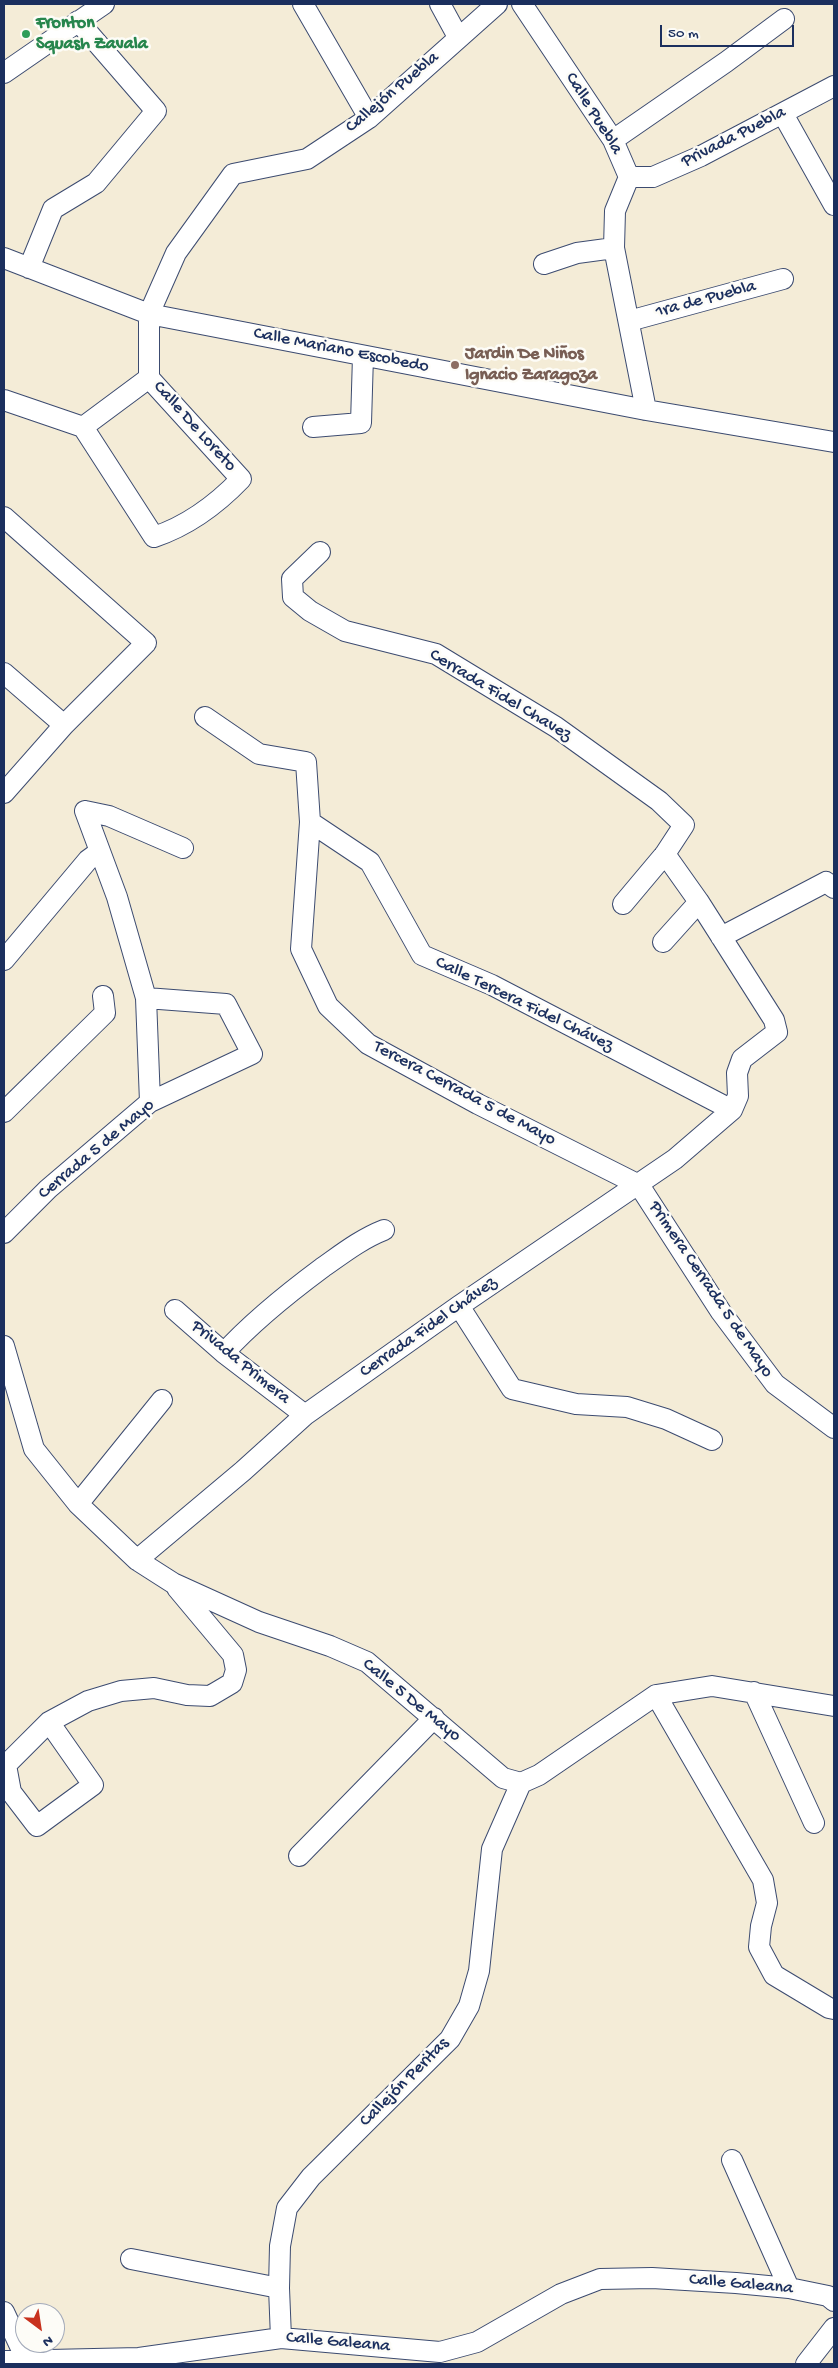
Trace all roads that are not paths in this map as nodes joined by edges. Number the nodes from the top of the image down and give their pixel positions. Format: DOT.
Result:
graph roads {
  1 [pos="104,4"];
  2 [pos="303,4"];
  3 [pos="440,4"];
  4 [pos="497,4"];
  5 [pos="522,4"];
  6 [pos="784,19"];
  7 [pos="78,21"];
  8 [pos="458,37"];
  9 [pos="4,73"];
  10 [pos="834,86"];
  11 [pos="783,114"];
  12 [pos="369,118"];
  13 [pos="613,140"];
  14 [pos="629,177"];
  15 [pos="834,205"];
  16 [pos="614,248"];
  17 [pos="4,258"];
  18 [pos="544,264"];
  19 [pos="28,268"];
  20 [pos="782,279"];
  21 [pos="149,314"];
  22 [pos="629,321"];
  23 [pos="363,356"];
  24 [pos="149,378"];
  25 [pos="4,400"];
  26 [pos="646,410"];
  27 [pos="83,427"];
  28 [pos="313,428"];
  29 [pos="834,442"];
  30 [pos="6,518"];
  31 [pos="320,552"];
  32 [pos="4,673"];
  33 [pos="205,717"];
  34 [pos="64,724"];
  35 [pos="4,793"];
  36 [pos="310,822"];
  37 [pos="183,848"];
  38 [pos="99,852"];
  39 [pos="665,854"];
  40 [pos="834,888"];
  41 [pos="699,902"];
  42 [pos="624,904"];
  43 [pos="721,938"];
  44 [pos="663,942"];
  45 [pos="4,960"];
  46 [pos="103,996"];
  47 [pos="146,998"];
  48 [pos="150,1102"];
  49 [pos="732,1110"];
  50 [pos="4,1112"];
  51 [pos="639,1185"];
  52 [pos="384,1230"];
  53 [pos="4,1233"];
  54 [pos="459,1306"];
  55 [pos="175,1310"];
  56 [pos="4,1346"];
  57 [pos="224,1353"];
  58 [pos="162,1400"];
  59 [pos="305,1415"];
  60 [pos="834,1428"];
  61 [pos="712,1440"];
  62 [pos="78,1504"];
  63 [pos="136,1560"];
  64 [pos="173,1583"];
  65 [pos="754,1692"];
  66 [pos="656,1695"];
  67 [pos="834,1706"];
  68 [pos="434,1718"];
  69 [pos="49,1722"];
  70 [pos="521,1783"];
  71 [pos="7,1794"];
  72 [pos="814,1823"];
  73 [pos="299,1856"];
  74 [pos="834,2009"];
  75 [pos="732,2160"];
  76 [pos="131,2259"];
  77 [pos="278,2288"];
  78 [pos="789,2288"];
  79 [pos="834,2300"];
  80 [pos="4,2312"];
  81 [pos="834,2328"];
  82 [pos="281,2338"];
  83 [pos="26,2359"];
  84 [pos="4,2361"];
  85 [pos="806,2364"];
  1 -- 7 [label="street"];
  2 -- 12 [label="street"];
  3 -- 8 [label="street"];
  4 -- 8 [label="street, Callejón Puebla"];
  5 -- 13 [label="street, Calle Puebla"];
  6 -- 13 [label="street"];
  7 -- 9 [label="street"];
  7 -- 19 [label="street"];
  8 -- 12 [label="street, Callejón Puebla"];
  10 -- 11 [label="street, Privada Puebla"];
  11 -- 14 [label="street, Privada Puebla"];
  11 -- 15 [label="street"];
  12 -- 21 [label="street, Callejón Puebla"];
  13 -- 14 [label="street, Calle Puebla"];
  14 -- 16 [label="street, Calle Puebla"];
  16 -- 18 [label="street"];
  16 -- 22 [label="street, Calle Puebla"];
  17 -- 19 [label="street, Calle Mariano Escobedo"];
  19 -- 21 [label="street, Calle Mariano Escobedo"];
  20 -- 22 [label="street, 1ra de Puebla"];
  21 -- 23 [label="street, Calle Mariano Escobedo"];
  21 -- 24 [label="street, Calle De Loreto"];
  22 -- 26 [label="street, Calle Puebla"];
  23 -- 26 [label="street, Calle Mariano Escobedo"];
  23 -- 28 [label="street"];
  24 -- 27 [label="street"];
  24 -- 27 [label="street, Calle De Loreto"];
  25 -- 27 [label="street"];
  26 -- 29 [label="street, Calle Mariano Escobedo"];
  30 -- 34 [label="street"];
  31 -- 39 [label="street, Cerrada Fidel Chavez"];
  32 -- 34 [label="street"];
  33 -- 36 [label="street, Tercera Cerrada 5 de Mayo"];
  34 -- 35 [label="street"];
  36 -- 49 [label="street, Calle Tercera Fidel Chávez"];
  36 -- 51 [label="street, Tercera Cerrada 5 de Mayo"];
  37 -- 38 [label="street"];
  38 -- 45 [label="street"];
  38 -- 47 [label="street"];
  39 -- 41 [label="street"];
  39 -- 42 [label="street, Cerrada Fidel Chavez"];
  40 -- 43 [label="street"];
  41 -- 43 [label="street"];
  41 -- 44 [label="street"];
  43 -- 49 [label="street"];
  46 -- 50 [label="street"];
  47 -- 48 [label="street"];
  47 -- 48 [label="street, Cerrada 5 de Mayo"];
  48 -- 53 [label="street, Cerrada 5 de Mayo"];
  49 -- 51 [label="street, Cerrada Fidel Chávez"];
  51 -- 54 [label="street, Cerrada Fidel Chávez"];
  51 -- 60 [label="street, Primera Cerrada 5 de Mayo"];
  52 -- 57 [label="street"];
  54 -- 59 [label="street, Cerrada Fidel Chávez"];
  54 -- 61 [label="street"];
  55 -- 57 [label="street, Privada Primera"];
  56 -- 62 [label="street, Calle 5 De Mayo"];
  57 -- 59 [label="street, Privada Primera"];
  58 -- 62 [label="street"];
  59 -- 63 [label="street, Cerrada Fidel Chávez"];
  62 -- 63 [label="street, Calle 5 De Mayo"];
  63 -- 64 [label="street, Calle 5 De Mayo"];
  64 -- 68 [label="street, Calle 5 De Mayo"];
  64 -- 69 [label="street"];
  65 -- 66 [label="street"];
  65 -- 67 [label="street"];
  65 -- 72 [label="street"];
  66 -- 70 [label="street"];
  66 -- 74 [label="street"];
  68 -- 70 [label="street, Calle 5 De Mayo"];
  68 -- 73 [label="street"];
  69 -- 71 [label="street"];
  69 -- 71 [label="street"];
  70 -- 77 [label="street, Callejón Peritas"];
  75 -- 78 [label="street"];
  76 -- 77 [label="street"];
  77 -- 82 [label="street, Callejón Peritas"];
  78 -- 79 [label="street, Calle Galeana"];
  78 -- 82 [label="street, Calle Galeana"];
  80 -- 83 [label="street"];
  81 -- 85 [label="street"];
  82 -- 83 [label="street, Calle Galeana"];
  83 -- 84 [label="street, Calle Galeana"];
}
